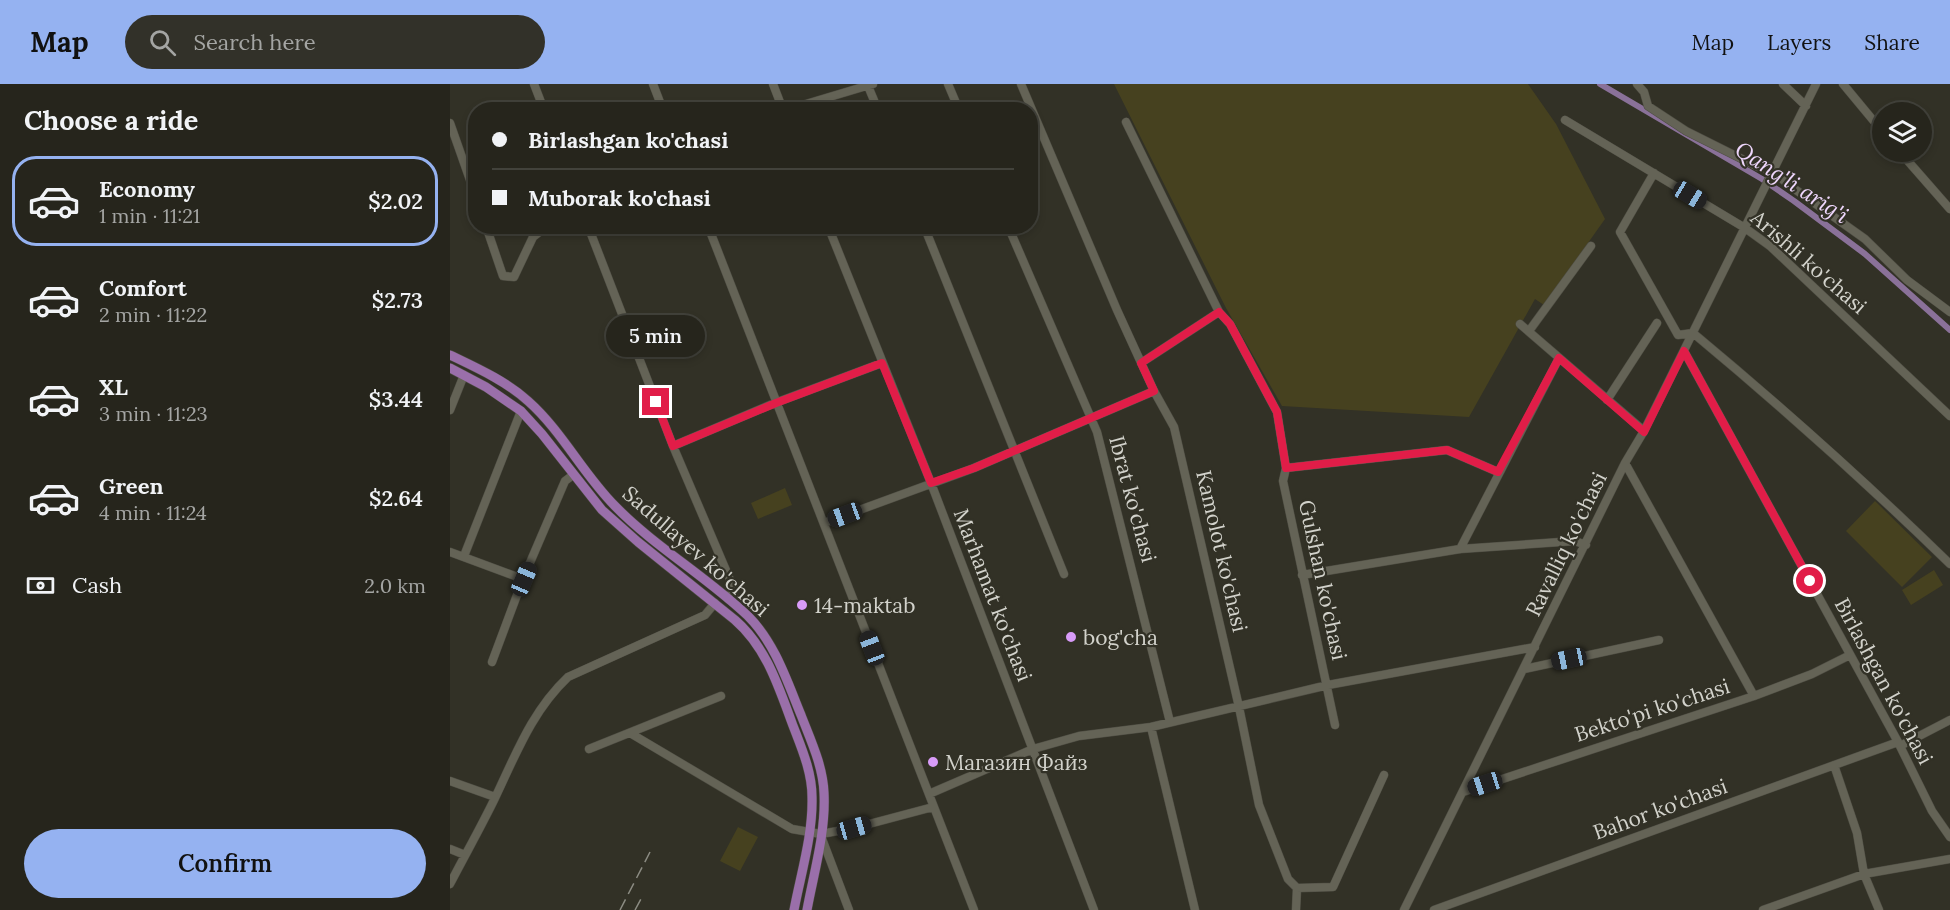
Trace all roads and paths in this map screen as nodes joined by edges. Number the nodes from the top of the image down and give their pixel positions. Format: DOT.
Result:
graph roads {
  1 [pos="534,84"];
  2 [pos="653,84"];
  3 [pos="773,84"];
  4 [pos="948,84"];
  5 [pos="1021,84"];
  6 [pos="1637,84"];
  7 [pos="1783,84"];
  8 [pos="1816,84"];
  9 [pos="1843,84"];
  10 [pos="871,85"];
  11 [pos="541,102"];
  12 [pos="660,102"];
  13 [pos="781,102"];
  14 [pos="812,102"];
  15 [pos="876,102"];
  16 [pos="956,102"];
  17 [pos="1029,102"];
  18 [pos="1806,106"];
  19 [pos="1872,118"];
  20 [pos="1565,120"];
  21 [pos="1126,122"];
  22 [pos="450,123"];
  23 [pos="1038,124"];
  24 [pos="1909,162"];
  25 [pos="1654,173"];
  26 [pos="1773,173"];
  27 [pos="468,174"];
  28 [pos="1950,209"];
  29 [pos="1745,228"];
  30 [pos="489,234"];
  31 [pos="537,234"];
  32 [pos="591,234"];
  33 [pos="711,234"];
  34 [pos="831,234"];
  35 [pos="927,234"];
  36 [pos="1011,234"];
  37 [pos="1591,246"];
  38 [pos="1219,312"];
  39 [pos="1950,312"];
  40 [pos="1657,323"];
  41 [pos="1520,324"];
  42 [pos="1529,331"];
  43 [pos="1693,333"];
  44 [pos="1684,351"];
  45 [pos="450,355"];
  46 [pos="1559,358"];
  47 [pos="882,363"];
  48 [pos="1141,363"];
  49 [pos="450,368"];
  50 [pos="464,375"];
  51 [pos="1154,391"];
  52 [pos="1607,399"];
  53 [pos="776,403"];
  54 [pos="450,410"];
  55 [pos="521,411"];
  56 [pos="1950,416"];
  57 [pos="1089,417"];
  58 [pos="1644,432"];
  59 [pos="673,446"];
  60 [pos="1013,450"];
  61 [pos="1625,464"];
  62 [pos="1286,468"];
  63 [pos="1498,472"];
  64 [pos="573,475"];
  65 [pos="931,483"];
  66 [pos="824,523"];
  67 [pos="1586,545"];
  68 [pos="1460,549"];
  69 [pos="450,552"];
  70 [pos="464,556"];
  71 [pos="1950,564"];
  72 [pos="1064,574"];
  73 [pos="1302,574"];
  74 [pos="524,579"];
  75 [pos="728,599"];
  76 [pos="715,603"];
  77 [pos="1659,640"];
  78 [pos="1535,646"];
  79 [pos="1850,655"];
  80 [pos="492,662"];
  81 [pos="1524,669"];
  82 [pos="1328,686"];
  83 [pos="721,696"];
  84 [pos="1754,696"];
  85 [pos="1239,706"];
  86 [pos="1950,720"];
  87 [pos="1170,722"];
  88 [pos="1335,725"];
  89 [pos="1151,727"];
  90 [pos="630,733"];
  91 [pos="1899,744"];
  92 [pos="589,749"];
  93 [pos="1033,749"];
  94 [pos="1834,765"];
  95 [pos="1384,775"];
  96 [pos="450,781"];
  97 [pos="1463,792"];
  98 [pos="929,794"];
  99 [pos="495,797"];
  100 [pos="933,807"];
  101 [pos="809,833"];
  102 [pos="820,834"];
  103 [pos="1950,837"];
  104 [pos="450,849"];
  105 [pos="465,855"];
  106 [pos="1950,859"];
  107 [pos="1864,874"];
  108 [pos="450,884"];
  109 [pos="1297,888"];
  110 [pos="794,910"];
  111 [pos="807,910"];
  112 [pos="849,910"];
  113 [pos="974,910"];
  114 [pos="1094,910"];
  115 [pos="1196,910"];
  116 [pos="1296,910"];
  117 [pos="1404,910"];
  118 [pos="1434,910"];
  119 [pos="1765,910"];
  120 [pos="1879,910"];
  1 -- 11 [label="street"];
  2 -- 12 [label="street"];
  3 -- 13 [label="street"];
  4 -- 16 [label="street"];
  5 -- 17 [label="street, Kamolot ko'chasi"];
  6 -- 26 [label="street"];
  7 -- 18 [label="street"];
  8 -- 18 [label="street, Ravalliq ko'chasi"];
  9 -- 19 [label="street"];
  10 -- 14 [label="street"];
  10 -- 15 [label="street"];
  18 -- 26 [label="street, Ravalliq ko'chasi"];
  20 -- 25 [label="street, Arishli ko'chasi"];
  21 -- 38 [label="street, Gulshan ko'chasi"];
  22 -- 27 [label="street"];
  23 -- 48 [label="street, Kamolot ko'chasi"];
  24 -- 28 [label="street"];
  25 -- 29 [label="street, Arishli ko'chasi"];
  25 -- 43 [label="street"];
  26 -- 29 [label="street, Ravalliq ko'chasi"];
  26 -- 39 [label="street"];
  29 -- 43 [label="street, Ravalliq ko'chasi"];
  29 -- 56 [label="street, Arishli ko'chasi"];
  30 -- 31 [label="street"];
  32 -- 59 [label="street"];
  33 -- 53 [label="street"];
  34 -- 47 [label="street, Marhamat ko'chasi"];
  35 -- 60 [label="street"];
  36 -- 57 [label="street, Ibrat ko'chasi"];
  37 -- 42 [label="street"];
  38 -- 48 [label="street"];
  38 -- 62 [label="street, Gulshan ko'chasi"];
  40 -- 52 [label="street"];
  41 -- 42 [label="street"];
  42 -- 46 [label="street"];
  43 -- 44 [label="street, Ravalliq ko'chasi"];
  43 -- 71 [label="street"];
  44 -- 58 [label="street, Ravalliq ko'chasi"];
  44 -- 79 [label="street, Birlashgan ko'chasi"];
  45 -- 75 [label="main road, Sadullayev ko'chasi"];
  46 -- 52 [label="street"];
  46 -- 63 [label="street"];
  47 -- 53 [label="street"];
  47 -- 65 [label="street, Marhamat ko'chasi"];
  48 -- 51 [label="street, Kamolot ko'chasi"];
  49 -- 50 [label="main road"];
  50 -- 54 [label="street"];
  50 -- 55 [label="main road"];
  51 -- 57 [label="street"];
  51 -- 85 [label="street, Kamolot ko'chasi"];
  52 -- 58 [label="street"];
  53 -- 59 [label="street"];
  53 -- 66 [label="street"];
  55 -- 64 [label="main road"];
  55 -- 70 [label="street"];
  57 -- 60 [label="street"];
  57 -- 87 [label="street, Ibrat ko'chasi"];
  58 -- 61 [label="street, Ravalliq ko'chasi"];
  59 -- 75 [label="street"];
  60 -- 65 [label="street"];
  60 -- 72 [label="street"];
  61 -- 67 [label="street, Ravalliq ko'chasi"];
  61 -- 84 [label="street"];
  62 -- 63 [label="street"];
  62 -- 73 [label="street, Gulshan ko'chasi"];
  63 -- 68 [label="street"];
  64 -- 74 [label="street"];
  64 -- 76 [label="main road"];
  65 -- 66 [label="street"];
  65 -- 93 [label="street, Marhamat ko'chasi"];
  66 -- 98 [label="street"];
  67 -- 68 [label="street"];
  67 -- 78 [label="street, Ravalliq ko'chasi"];
  68 -- 73 [label="street"];
  69 -- 70 [label="street"];
  70 -- 74 [label="street"];
  73 -- 82 [label="street, Gulshan ko'chasi"];
  74 -- 80 [label="street"];
  75 -- 102 [label="main road, Sadullayev ko'chasi"];
  76 -- 99 [label="street"];
  76 -- 101 [label="main road"];
  77 -- 81 [label="street"];
  78 -- 81 [label="street, Ravalliq ko'chasi"];
  78 -- 82 [label="street"];
  79 -- 84 [label="street, Bekto'pi ko'chasi"];
  79 -- 91 [label="street, Birlashgan ko'chasi"];
  81 -- 97 [label="street, Ravalliq ko'chasi"];
  82 -- 85 [label="street"];
  82 -- 88 [label="street, Gulshan ko'chasi"];
  83 -- 90 [label="street"];
  84 -- 97 [label="street, Bekto'pi ko'chasi"];
  85 -- 87 [label="street"];
  85 -- 109 [label="street, Kamolot ko'chasi"];
  86 -- 91 [label="street, Bahor ko'chasi"];
  87 -- 89 [label="street"];
  89 -- 93 [label="street"];
  89 -- 115 [label="street"];
  90 -- 92 [label="street"];
  90 -- 101 [label="street"];
  91 -- 94 [label="street, Bahor ko'chasi"];
  91 -- 103 [label="street, Birlashgan ko'chasi"];
  93 -- 98 [label="street"];
  93 -- 114 [label="street, Marhamat ko'chasi"];
  94 -- 107 [label="street"];
  94 -- 118 [label="street, Bahor ko'chasi"];
  95 -- 109 [label="street"];
  96 -- 99 [label="street"];
  97 -- 117 [label="street, Ravalliq ko'chasi"];
  98 -- 100 [label="street"];
  99 -- 105 [label="street"];
  100 -- 102 [label="street"];
  100 -- 113 [label="street"];
  101 -- 102 [label="street"];
  101 -- 110 [label="main road"];
  102 -- 111 [label="main road, Sadullayev ko'chasi"];
  102 -- 112 [label="street"];
  104 -- 105 [label="street"];
  105 -- 108 [label="street"];
  106 -- 107 [label="street"];
  107 -- 119 [label="street"];
  107 -- 120 [label="street"];
  109 -- 116 [label="street"];
}
